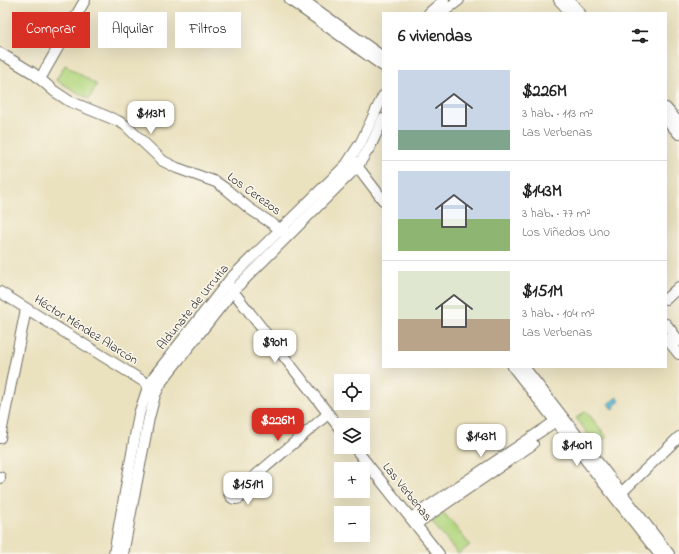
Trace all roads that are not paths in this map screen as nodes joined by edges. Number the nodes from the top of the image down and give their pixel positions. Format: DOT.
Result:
graph roads {
  1 [pos="84,0"];
  2 [pos="290,0"];
  3 [pos="303,0"];
  4 [pos="444,0"];
  5 [pos="460,0"];
  6 [pos="559,0"];
  7 [pos="569,0"];
  8 [pos="430,12"];
  9 [pos="443,12"];
  10 [pos="569,12"];
  11 [pos="579,12"];
  12 [pos="0,53"];
  13 [pos="382,56"];
  14 [pos="382,65"];
  15 [pos="40,79"];
  16 [pos="382,98"];
  17 [pos="667,109"];
  18 [pos="667,120"];
  19 [pos="382,121"];
  20 [pos="679,123"];
  21 [pos="679,134"];
  22 [pos="356,160"];
  23 [pos="382,188"];
  24 [pos="382,199"];
  25 [pos="286,232"];
  26 [pos="230,287"];
  27 [pos="679,287"];
  28 [pos="0,292"];
  29 [pos="667,298"];
  30 [pos="0,299"];
  31 [pos="25,311"];
  32 [pos="667,325"];
  33 [pos="667,339"];
  34 [pos="679,341"];
  35 [pos="679,354"];
  36 [pos="514,368"];
  37 [pos="525,368"];
  38 [pos="152,390"];
  39 [pos="328,414"];
  40 [pos="334,421"];
  41 [pos="561,422"];
  42 [pos="679,437"];
  43 [pos="0,438"];
  44 [pos="360,454"];
  45 [pos="242,487"];
  46 [pos="618,496"];
  47 [pos="414,521"];
  48 [pos="114,554"];
  49 [pos="123,554"];
  50 [pos="439,554"];
  51 [pos="659,554"];
  52 [pos="669,554"];
  1 -- 15 [label="street"];
  2 -- 14 [label="street"];
  3 -- 13 [label="street"];
  4 -- 8 [label="street"];
  5 -- 9 [label="street"];
  6 -- 10 [label="street"];
  7 -- 11 [label="street"];
  12 -- 15 [label="street, Los Cerezos"];
  15 -- 25 [label="street, Los Cerezos"];
  16 -- 22 [label="street, Aldunate de Urrutia"];
  17 -- 20 [label="street"];
  18 -- 21 [label="street"];
  19 -- 22 [label="street, Aldunate de Urrutia"];
  22 -- 23 [label="street"];
  22 -- 24 [label="street"];
  22 -- 25 [label="street, Aldunate de Urrutia"];
  25 -- 26 [label="street, Aldunate de Urrutia"];
  26 -- 38 [label="street, Aldunate de Urrutia"];
  26 -- 39 [label="street"];
  27 -- 29 [label="street"];
  28 -- 31 [label="street, Héctor Méndez Alarcón"];
  30 -- 31 [label="street, Héctor Méndez Alarcón"];
  31 -- 38 [label="street, Héctor Méndez Alarcón"];
  31 -- 43 [label="street"];
  32 -- 34 [label="street"];
  33 -- 35 [label="street"];
  36 -- 41 [label="street"];
  37 -- 41 [label="street"];
  38 -- 48 [label="street, Aldunate de Urrutia"];
  38 -- 49 [label="street, Aldunate de Urrutia"];
  39 -- 40 [label="street"];
  39 -- 45 [label="street"];
  41 -- 46 [label="street"];
  41 -- 47 [label="street"];
  42 -- 46 [label="street"];
  44 -- 47 [label="street, Las Verbenas"];
  46 -- 51 [label="street"];
  46 -- 52 [label="street"];
  47 -- 50 [label="street, Las Verbenas"];
}
